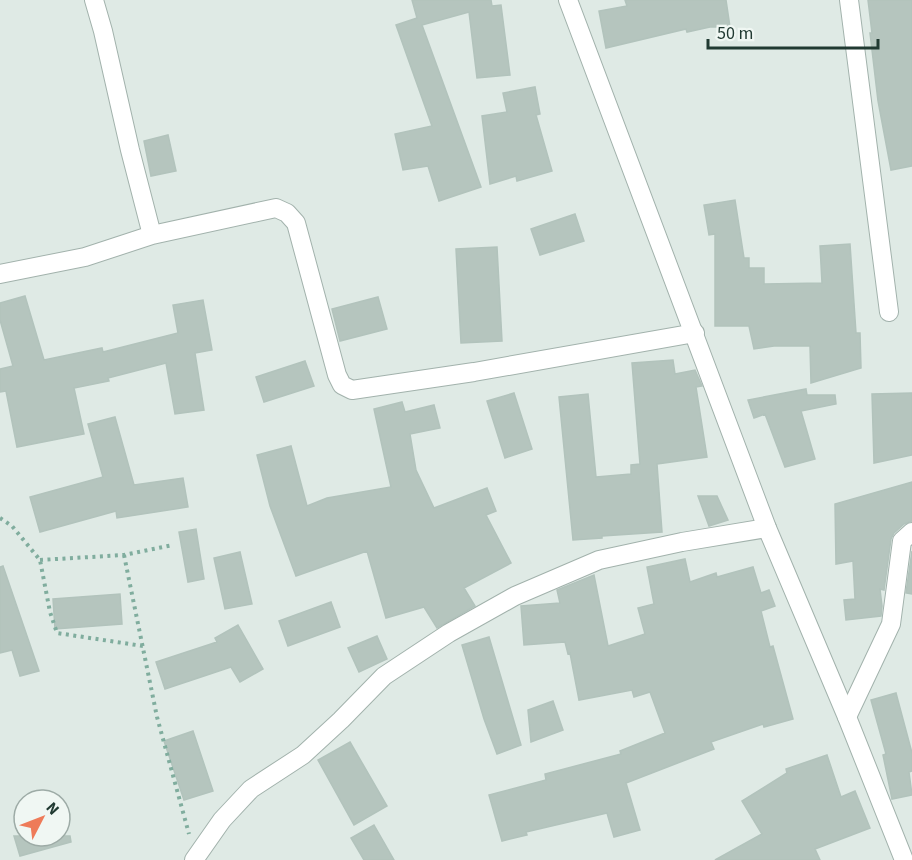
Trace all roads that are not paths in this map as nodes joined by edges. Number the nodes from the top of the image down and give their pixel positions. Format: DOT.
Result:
graph roads {
  1 [pos="94,0"];
  2 [pos="568,0"];
  3 [pos="849,0"];
  4 [pos="152,235"];
  5 [pos="0,274"];
  6 [pos="889,312"];
  7 [pos="695,333"];
  8 [pos="767,528"];
  9 [pos="912,532"];
  10 [pos="848,717"];
  11 [pos="196,859"];
  12 [pos="904,860"];
  1 -- 4 [label="street"];
  2 -- 7 [label="street"];
  3 -- 6 [label="street"];
  4 -- 5 [label="street"];
  4 -- 7 [label="street"];
  7 -- 8 [label="street"];
  8 -- 10 [label="street"];
  8 -- 11 [label="street"];
  9 -- 10 [label="street"];
  10 -- 12 [label="street"];
}
